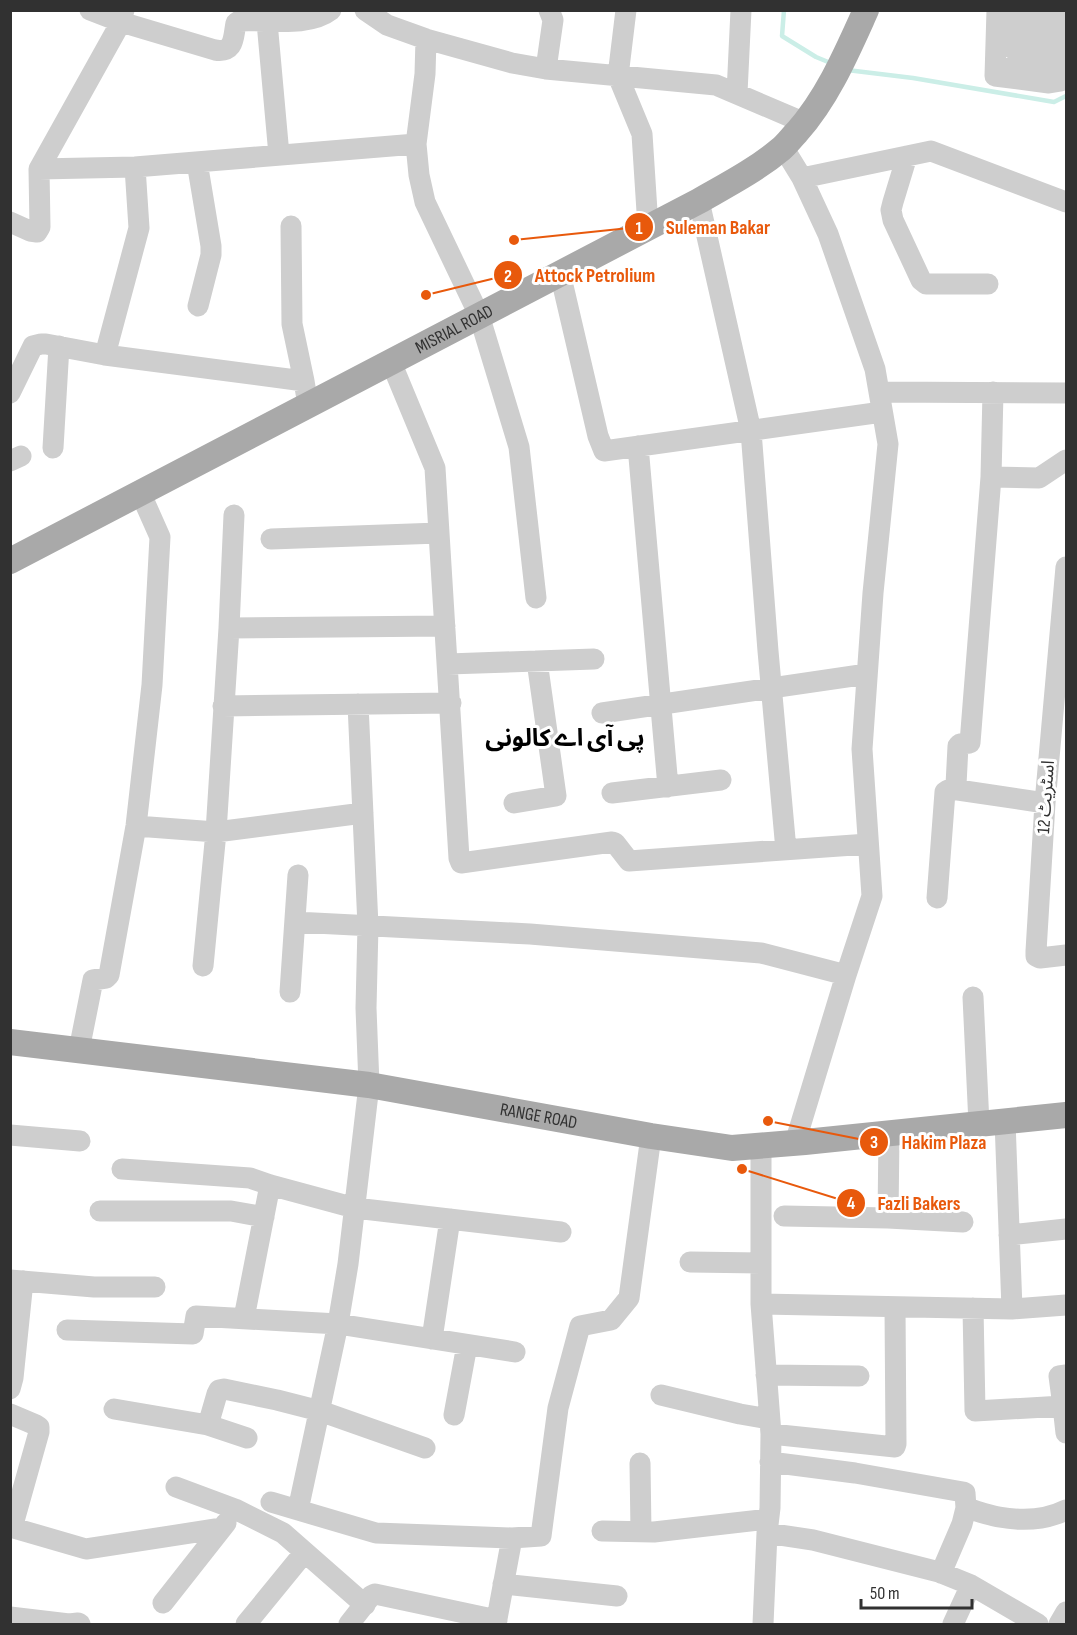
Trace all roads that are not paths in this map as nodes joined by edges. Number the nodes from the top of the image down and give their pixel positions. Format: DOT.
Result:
graph roads {
  1 [pos="90,10"];
  2 [pos="331,10"];
  3 [pos="365,10"];
  4 [pos="549,10"];
  5 [pos="626,10"];
  6 [pos="741,10"];
  7 [pos="866,10"];
  8 [pos="123,16"];
  9 [pos="237,17"];
  10 [pos="393,18"];
  11 [pos="1066,18"];
  12 [pos="267,22"];
  13 [pos="997,33"];
  14 [pos="1066,34"];
  15 [pos="426,39"];
  16 [pos="1066,48"];
  17 [pos="546,69"];
  18 [pos="1066,69"];
  19 [pos="1066,75"];
  20 [pos="618,76"];
  21 [pos="737,93"];
  22 [pos="805,123"];
  23 [pos="416,144"];
  24 [pos="783,147"];
  25 [pos="279,155"];
  26 [pos="907,156"];
  27 [pos="197,162"];
  28 [pos="135,167"];
  29 [pos="39,170"];
  30 [pos="802,178"];
  31 [pos="699,201"];
  32 [pos="1066,202"];
  33 [pos="10,222"];
  34 [pos="291,226"];
  35 [pos="648,227"];
  36 [pos="560,273"];
  37 [pos="988,284"];
  38 [pos="198,306"];
  39 [pos="479,315"];
  40 [pos="59,346"];
  41 [pos="105,355"];
  42 [pos="391,362"];
  43 [pos="993,392"];
  44 [pos="10,393"];
  45 [pos="306,393"];
  46 [pos="1066,393"];
  47 [pos="881,402"];
  48 [pos="751,430"];
  49 [pos="638,446"];
  50 [pos="53,448"];
  51 [pos="1066,460"];
  52 [pos="992,477"];
  53 [pos="140,492"];
  54 [pos="234,515"];
  55 [pos="439,533"];
  56 [pos="271,539"];
  57 [pos="10,561"];
  58 [pos="1066,567"];
  59 [pos="536,598"];
  60 [pos="446,626"];
  61 [pos="229,628"];
  62 [pos="594,659"];
  63 [pos="537,661"];
  64 [pos="448,664"];
  65 [pos="867,674"];
  66 [pos="771,687"];
  67 [pos="451,703"];
  68 [pos="358,704"];
  69 [pos="660,704"];
  70 [pos="223,706"];
  71 [pos="602,713"];
  72 [pos="1059,729"];
  73 [pos="721,780"];
  74 [pos="668,787"];
  75 [pos="958,790"];
  76 [pos="612,793"];
  77 [pos="514,803"];
  78 [pos="1045,803"];
  79 [pos="363,813"];
  80 [pos="136,826"];
  81 [pos="216,832"];
  82 [pos="868,844"];
  83 [pos="786,850"];
  84 [pos="298,875"];
  85 [pos="937,898"];
  86 [pos="295,922"];
  87 [pos="368,926"];
  88 [pos="1066,955"];
  89 [pos="203,966"];
  90 [pos="846,975"];
  91 [pos="290,992"];
  92 [pos="973,997"];
  93 [pos="10,1042"];
  94 [pos="79,1050"];
  95 [pos="369,1085"];
  96 [pos="1066,1115"];
  97 [pos="1005,1121"];
  98 [pos="979,1124"];
  99 [pos="889,1133"];
  100 [pos="10,1135"];
  101 [pos="651,1136"];
  102 [pos="80,1141"];
  103 [pos="795,1143"];
  104 [pos="761,1146"];
  105 [pos="122,1168"];
  106 [pos="270,1185"];
  107 [pos="355,1208"];
  108 [pos="100,1211"];
  109 [pos="264,1216"];
  110 [pos="784,1216"];
  111 [pos="888,1218"];
  112 [pos="450,1219"];
  113 [pos="963,1222"];
  114 [pos="1066,1229"];
  115 [pos="561,1232"];
  116 [pos="1009,1235"];
  117 [pos="690,1262"];
  118 [pos="761,1263"];
  119 [pos="17,1280"];
  120 [pos="155,1287"];
  121 [pos="761,1304"];
  122 [pos="1066,1305"];
  123 [pos="894,1307"];
  124 [pos="973,1308"];
  125 [pos="1012,1309"];
  126 [pos="244,1318"];
  127 [pos="338,1324"];
  128 [pos="67,1330"];
  129 [pos="432,1339"];
  130 [pos="467,1345"];
  131 [pos="515,1352"];
  132 [pos="1066,1374"];
  133 [pos="766,1375"];
  134 [pos="860,1377"];
  135 [pos="11,1381"];
  136 [pos="661,1395"];
  137 [pos="1063,1406"];
  138 [pos="114,1409"];
  139 [pos="320,1411"];
  140 [pos="10,1414"];
  141 [pos="454,1415"];
  142 [pos="208,1425"];
  143 [pos="770,1426"];
  144 [pos="1066,1433"];
  145 [pos="247,1438"];
  146 [pos="424,1448"];
  147 [pos="770,1462"];
  148 [pos="640,1463"];
  149 [pos="176,1487"];
  150 [pos="271,1502"];
  151 [pos="235,1509"];
  152 [pos="966,1509"];
  153 [pos="298,1510"];
  154 [pos="1066,1510"];
  155 [pos="768,1526"];
  156 [pos="11,1528"];
  157 [pos="222,1528"];
  158 [pos="602,1531"];
  159 [pos="641,1532"];
  160 [pos="512,1538"];
  161 [pos="304,1553"];
  162 [pos="941,1573"];
  163 [pos="503,1584"];
  164 [pos="971,1585"];
  165 [pos="617,1596"];
  166 [pos="163,1603"];
  167 [pos="365,1605"];
  168 [pos="10,1617"];
  169 [pos="496,1622"];
  170 [pos="69,1624"];
  171 [pos="80,1624"];
  172 [pos="246,1624"];
  173 [pos="349,1624"];
  174 [pos="763,1624"];
  175 [pos="953,1624"];
  176 [pos="1038,1624"];
  1 -- 8 [label="street"];
  2 -- 12 [label="street"];
  3 -- 10 [label="street"];
  4 -- 17 [label="street"];
  5 -- 20 [label="street"];
  6 -- 21 [label="street"];
  7 -- 22 [label="main road, MISRIAL ROAD"];
  8 -- 9 [label="street"];
  8 -- 29 [label="street"];
  9 -- 12 [label="street"];
  10 -- 15 [label="street"];
  11 -- 13 [label="street"];
  12 -- 25 [label="street"];
  13 -- 14 [label="street"];
  13 -- 16 [label="street"];
  13 -- 18 [label="street"];
  13 -- 19 [label="street"];
  15 -- 17 [label="street"];
  15 -- 23 [label="street"];
  17 -- 20 [label="street"];
  20 -- 21 [label="street"];
  20 -- 35 [label="street"];
  21 -- 22 [label="street"];
  22 -- 24 [label="main road, MISRIAL ROAD"];
  23 -- 25 [label="street"];
  23 -- 39 [label="street"];
  24 -- 30 [label="street"];
  24 -- 31 [label="main road, MISRIAL ROAD"];
  25 -- 27 [label="street"];
  26 -- 30 [label="street"];
  26 -- 32 [label="street"];
  26 -- 37 [label="street"];
  27 -- 28 [label="street"];
  27 -- 38 [label="street"];
  28 -- 29 [label="street"];
  28 -- 41 [label="street"];
  29 -- 33 [label="street"];
  30 -- 47 [label="street"];
  31 -- 35 [label="main road, MISRIAL ROAD"];
  31 -- 48 [label="street"];
  34 -- 45 [label="street"];
  35 -- 36 [label="main road, MISRIAL ROAD"];
  36 -- 39 [label="main road, MISRIAL ROAD"];
  36 -- 49 [label="street"];
  39 -- 42 [label="main road, MISRIAL ROAD"];
  39 -- 59 [label="street"];
  40 -- 41 [label="street"];
  40 -- 44 [label="street"];
  40 -- 50 [label="street"];
  41 -- 45 [label="street"];
  42 -- 45 [label="main road, MISRIAL ROAD"];
  42 -- 55 [label="street"];
  43 -- 46 [label="street"];
  43 -- 47 [label="street"];
  43 -- 52 [label="street"];
  45 -- 53 [label="main road, MISRIAL ROAD"];
  47 -- 48 [label="street"];
  47 -- 65 [label="street"];
  48 -- 49 [label="street"];
  48 -- 66 [label="street"];
  49 -- 69 [label="street"];
  51 -- 52 [label="street"];
  52 -- 75 [label="street"];
  53 -- 57 [label="main road, MISRIAL ROAD"];
  53 -- 80 [label="street"];
  54 -- 61 [label="street"];
  55 -- 56 [label="street"];
  55 -- 60 [label="street"];
  58 -- 72 [label="street, اسٹریٹ 12"];
  60 -- 61 [label="street"];
  60 -- 64 [label="street"];
  61 -- 70 [label="street"];
  62 -- 63 [label="street"];
  63 -- 64 [label="street"];
  63 -- 77 [label="street"];
  64 -- 67 [label="street"];
  65 -- 66 [label="street"];
  65 -- 82 [label="street"];
  66 -- 69 [label="street"];
  66 -- 83 [label="street"];
  67 -- 68 [label="street"];
  67 -- 83 [label="street"];
  68 -- 70 [label="street"];
  68 -- 79 [label="street"];
  69 -- 71 [label="street"];
  69 -- 74 [label="street"];
  70 -- 81 [label="street"];
  72 -- 78 [label="street, اسٹریٹ 12"];
  73 -- 74 [label="street"];
  74 -- 76 [label="street"];
  75 -- 78 [label="street"];
  75 -- 85 [label="street"];
  78 -- 88 [label="street, اسٹریٹ 12"];
  79 -- 81 [label="street"];
  79 -- 87 [label="street"];
  80 -- 81 [label="street"];
  80 -- 94 [label="street"];
  81 -- 89 [label="street"];
  82 -- 83 [label="street"];
  82 -- 90 [label="street"];
  84 -- 86 [label="street"];
  86 -- 87 [label="street"];
  86 -- 91 [label="street"];
  87 -- 90 [label="street"];
  87 -- 95 [label="street"];
  90 -- 103 [label="street"];
  92 -- 98 [label="street"];
  93 -- 94 [label="main road, RANGE ROAD"];
  94 -- 95 [label="main road, RANGE ROAD"];
  95 -- 101 [label="main road, RANGE ROAD"];
  95 -- 107 [label="street"];
  96 -- 97 [label="main road, RANGE ROAD"];
  97 -- 98 [label="main road, RANGE ROAD"];
  97 -- 116 [label="street"];
  98 -- 99 [label="main road, RANGE ROAD"];
  99 -- 103 [label="main road, RANGE ROAD"];
  99 -- 111 [label="street"];
  100 -- 102 [label="street"];
  101 -- 104 [label="main road, RANGE ROAD"];
  101 -- 160 [label="street"];
  103 -- 104 [label="main road, RANGE ROAD"];
  104 -- 118 [label="street"];
  105 -- 106 [label="street"];
  106 -- 107 [label="street"];
  106 -- 109 [label="street"];
  107 -- 112 [label="street"];
  107 -- 127 [label="street"];
  108 -- 109 [label="street"];
  109 -- 126 [label="street"];
  110 -- 111 [label="street"];
  111 -- 113 [label="street"];
  112 -- 115 [label="street"];
  112 -- 129 [label="street"];
  114 -- 116 [label="street"];
  116 -- 125 [label="street"];
  117 -- 118 [label="street"];
  118 -- 121 [label="street"];
  119 -- 120 [label="street"];
  119 -- 135 [label="street"];
  121 -- 123 [label="street"];
  121 -- 133 [label="street"];
  122 -- 125 [label="street"];
  123 -- 124 [label="street"];
  123 -- 143 [label="street"];
  124 -- 125 [label="street"];
  124 -- 137 [label="street"];
  126 -- 127 [label="street"];
  126 -- 128 [label="street"];
  127 -- 129 [label="street"];
  127 -- 139 [label="street"];
  129 -- 130 [label="street"];
  130 -- 131 [label="street"];
  130 -- 141 [label="street"];
  132 -- 137 [label="street"];
  133 -- 134 [label="street"];
  133 -- 143 [label="street"];
  136 -- 143 [label="street"];
  137 -- 144 [label="street"];
  138 -- 142 [label="street"];
  139 -- 142 [label="street"];
  139 -- 146 [label="street"];
  139 -- 153 [label="street"];
  140 -- 156 [label="street"];
  142 -- 145 [label="street"];
  143 -- 147 [label="street"];
  147 -- 152 [label="street"];
  147 -- 155 [label="street"];
  148 -- 159 [label="street"];
  149 -- 151 [label="street"];
  150 -- 153 [label="street"];
  151 -- 157 [label="street"];
  151 -- 161 [label="street"];
  152 -- 154 [label="street"];
  152 -- 162 [label="street"];
  153 -- 160 [label="street"];
  155 -- 159 [label="street"];
  155 -- 162 [label="street"];
  155 -- 174 [label="street"];
  156 -- 157 [label="street"];
  157 -- 166 [label="street"];
  158 -- 159 [label="street"];
  160 -- 163 [label="street"];
  161 -- 167 [label="street"];
  161 -- 172 [label="street"];
  162 -- 164 [label="street"];
  163 -- 165 [label="street"];
  163 -- 169 [label="street"];
  164 -- 175 [label="street"];
  164 -- 176 [label="street"];
  167 -- 169 [label="street"];
  167 -- 173 [label="street"];
  168 -- 170 [label="street"];
  170 -- 171 [label="street"];
}
